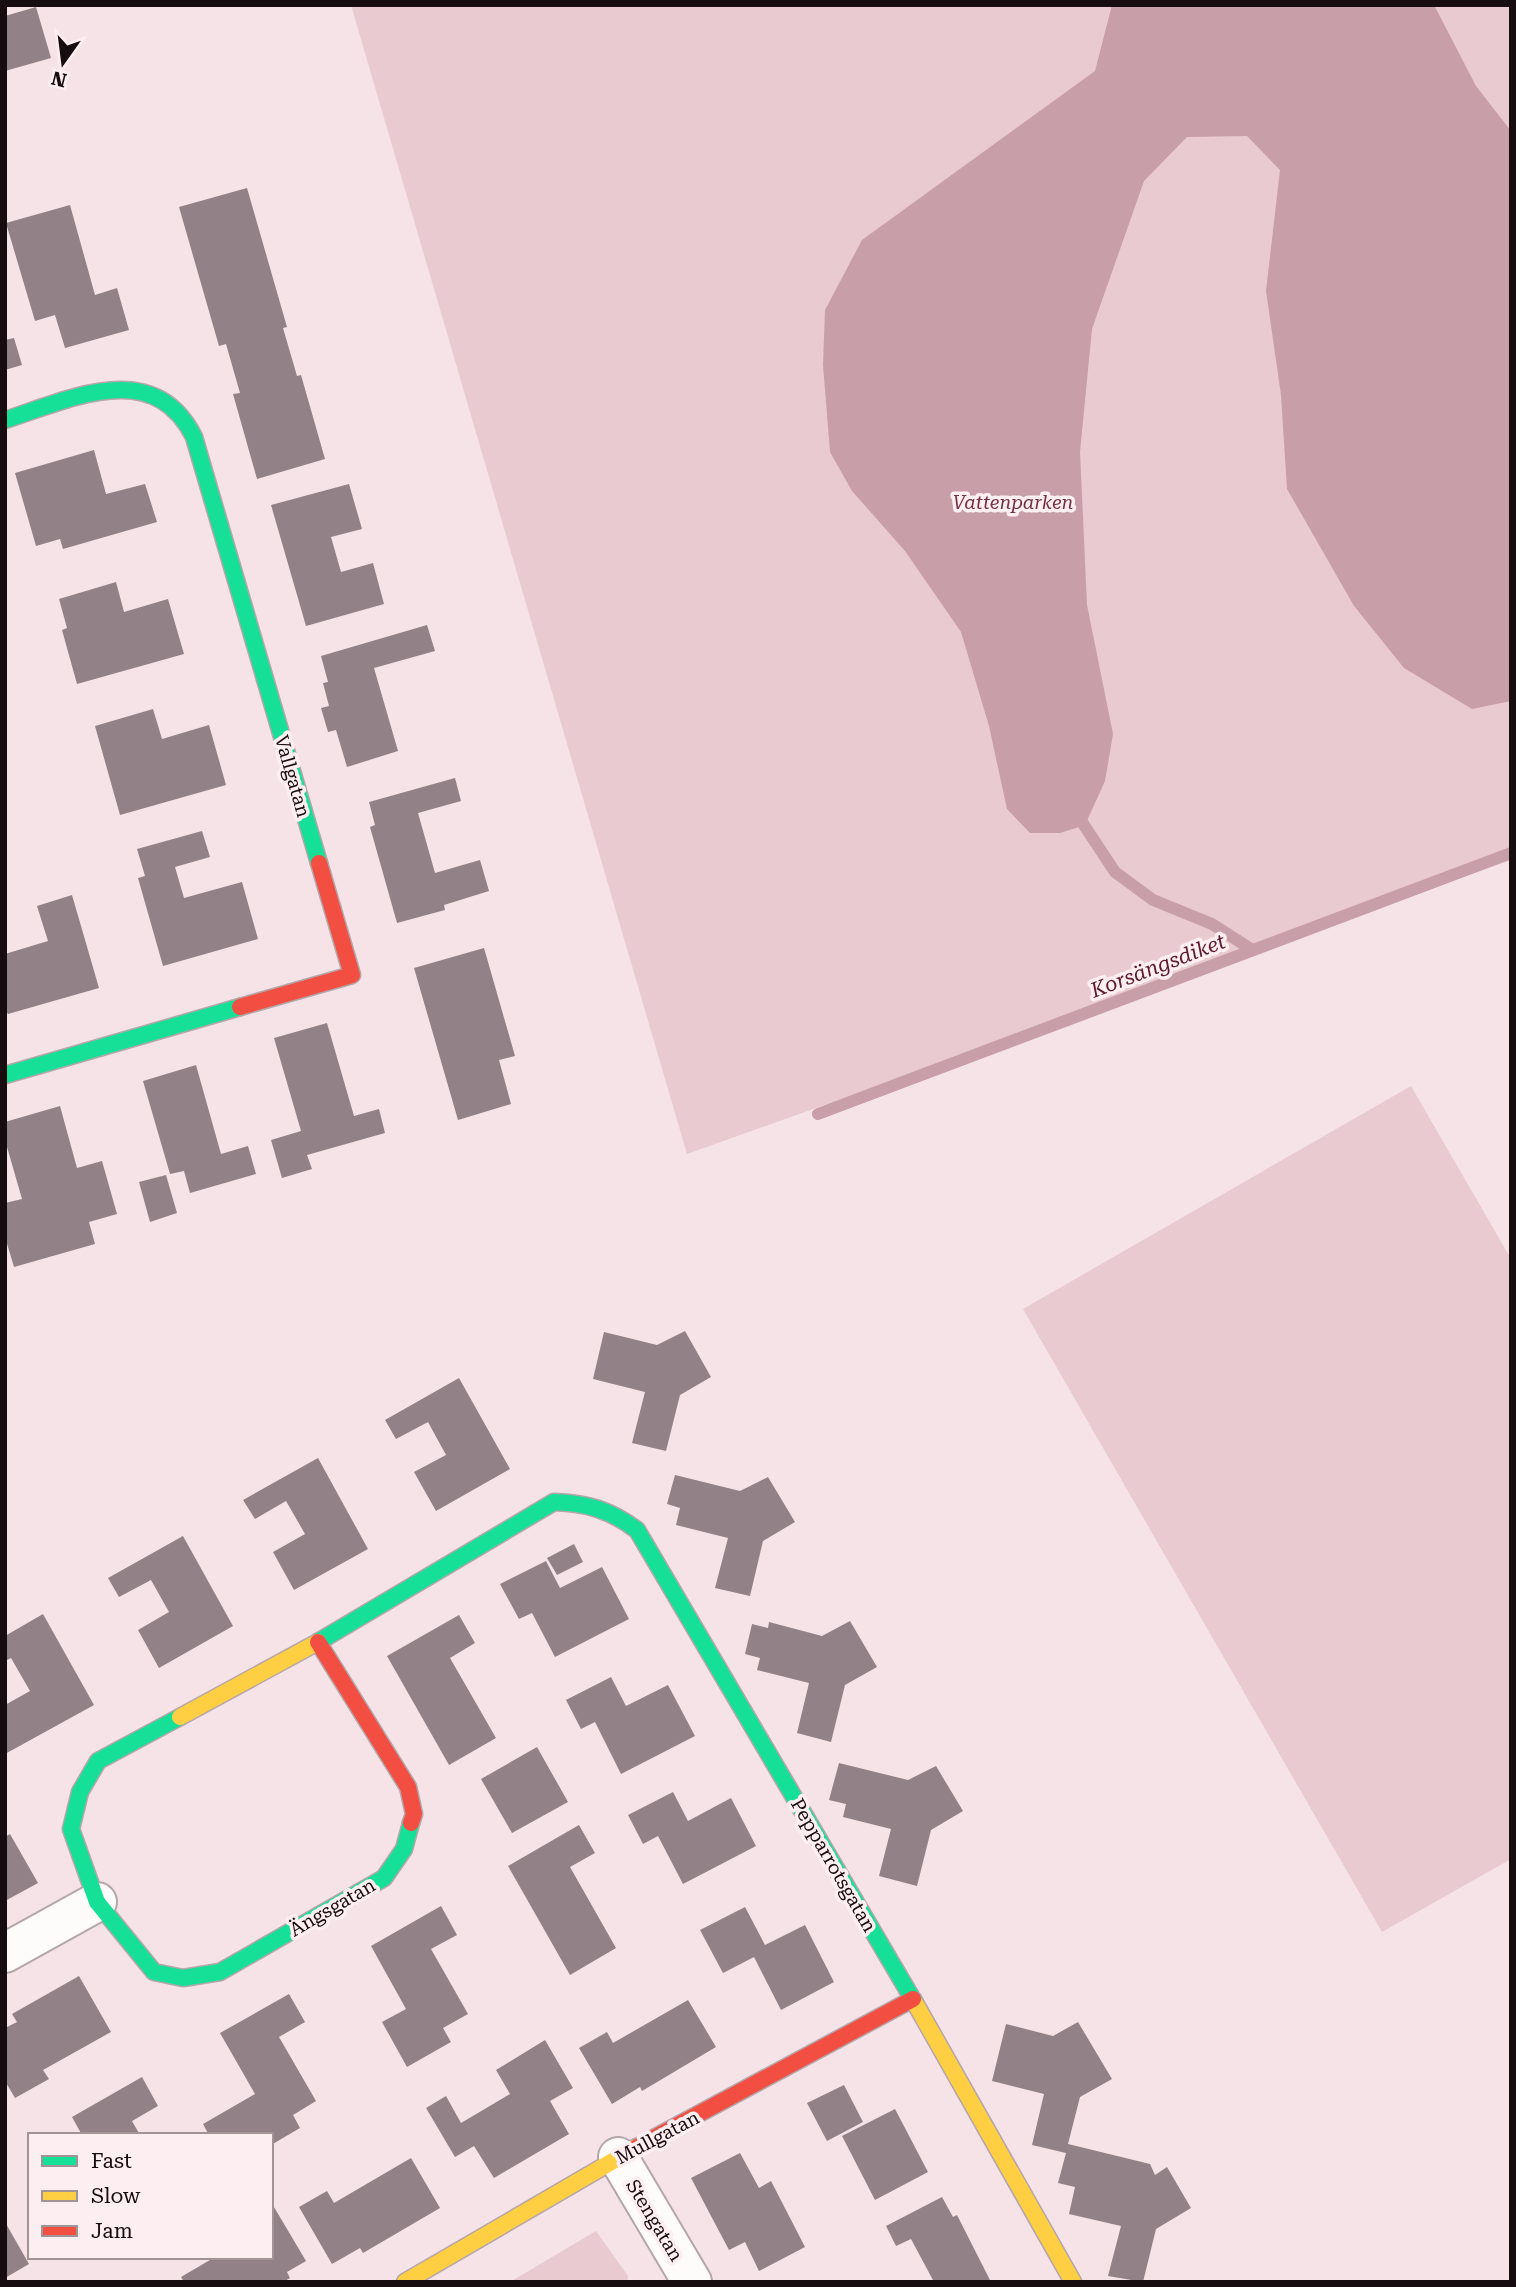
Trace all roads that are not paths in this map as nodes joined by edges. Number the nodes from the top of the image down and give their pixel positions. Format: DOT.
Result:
graph roads {
  1 [pos="5,420"];
  2 [pos="5,1075"];
  3 [pos="554,1502"];
  4 [pos="318,1642"];
  5 [pos="97,1902"];
  6 [pos="5,1953"];
  7 [pos="913,1999"];
  8 [pos="618,2157"];
  9 [pos="405,2282"];
  10 [pos="692,2282"];
  11 [pos="1073,2282"];
  1 -- 2 [label="street, Vallgatan"];
  3 -- 4 [label="street, Ängsgatan"];
  3 -- 7 [label="street, Pepparrotsgatan"];
  4 -- 5 [label="street, Ängsgatan"];
  4 -- 5 [label="street, Ängsgatan"];
  5 -- 6 [label="street"];
  7 -- 8 [label="street, Mullgatan"];
  7 -- 11 [label="street, Pepparrotsgatan"];
  8 -- 9 [label="street, Mullgatan"];
  8 -- 10 [label="street, Stengatan"];
}
